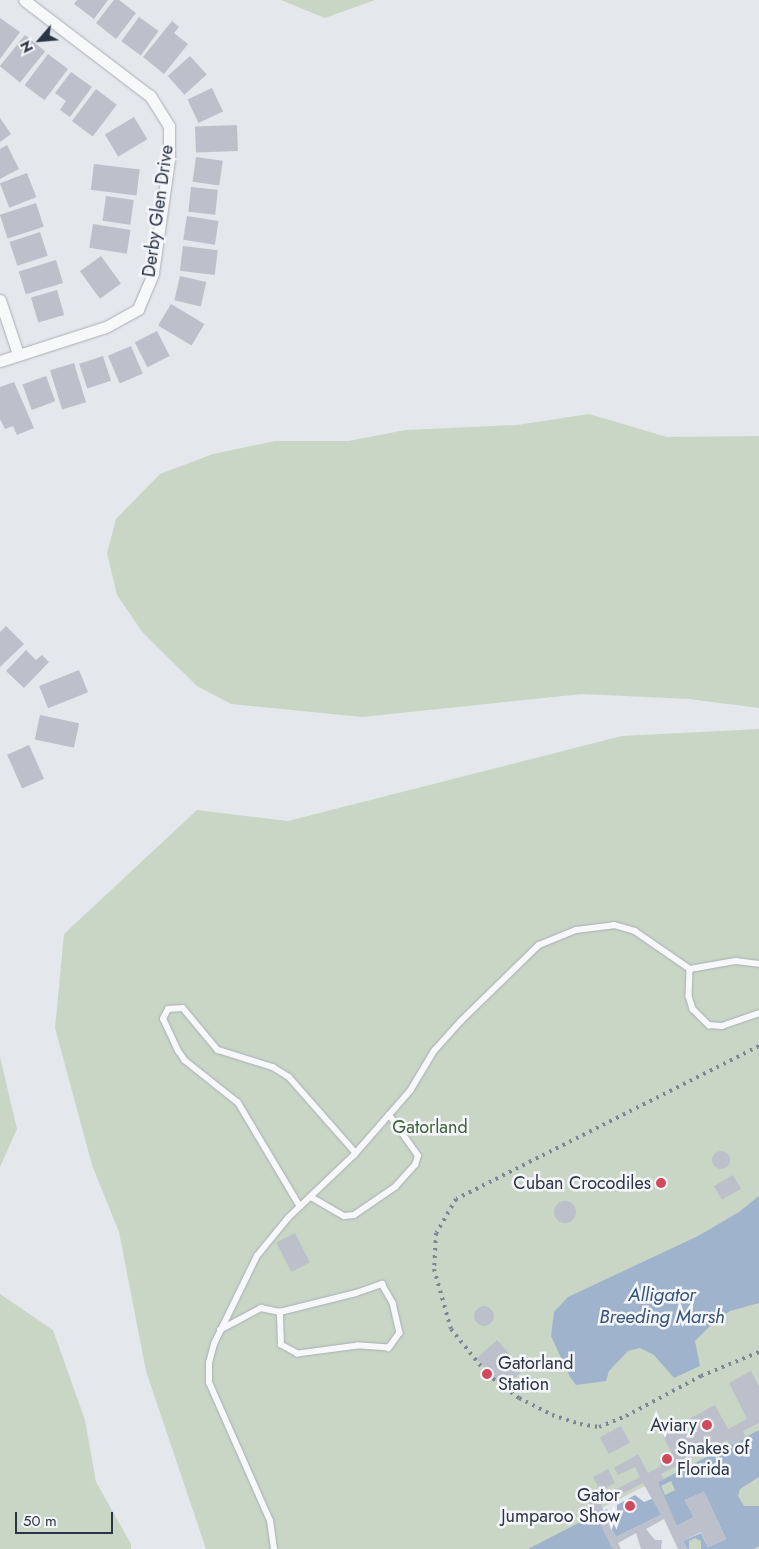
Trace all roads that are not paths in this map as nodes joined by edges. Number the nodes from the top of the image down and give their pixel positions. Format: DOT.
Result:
graph roads {
  1 [pos="24,0"];
  2 [pos="0,300"];
  3 [pos="18,354"];
  4 [pos="0,361"];
  5 [pos="759,964"];
  6 [pos="690,969"];
  7 [pos="759,1013"];
  8 [pos="389,1115"];
  9 [pos="356,1153"];
  10 [pos="311,1196"];
  11 [pos="300,1208"];
  12 [pos="280,1312"];
  13 [pos="220,1330"];
  14 [pos="274,1549"];
  1 -- 3 [label="street, Derby Glen Drive"];
  2 -- 3 [label="street"];
  3 -- 4 [label="street, Derby Glen Drive"];
  5 -- 6 [label="lane"];
  6 -- 7 [label="lane"];
  6 -- 8 [label="lane"];
  8 -- 9 [label="lane"];
  8 -- 10 [label="lane"];
  9 -- 10 [label="lane"];
  9 -- 11 [label="lane"];
  10 -- 11 [label="lane"];
  11 -- 13 [label="lane"];
  12 -- 12 [label="lane"];
  12 -- 13 [label="lane"];
  13 -- 14 [label="lane"];
}
